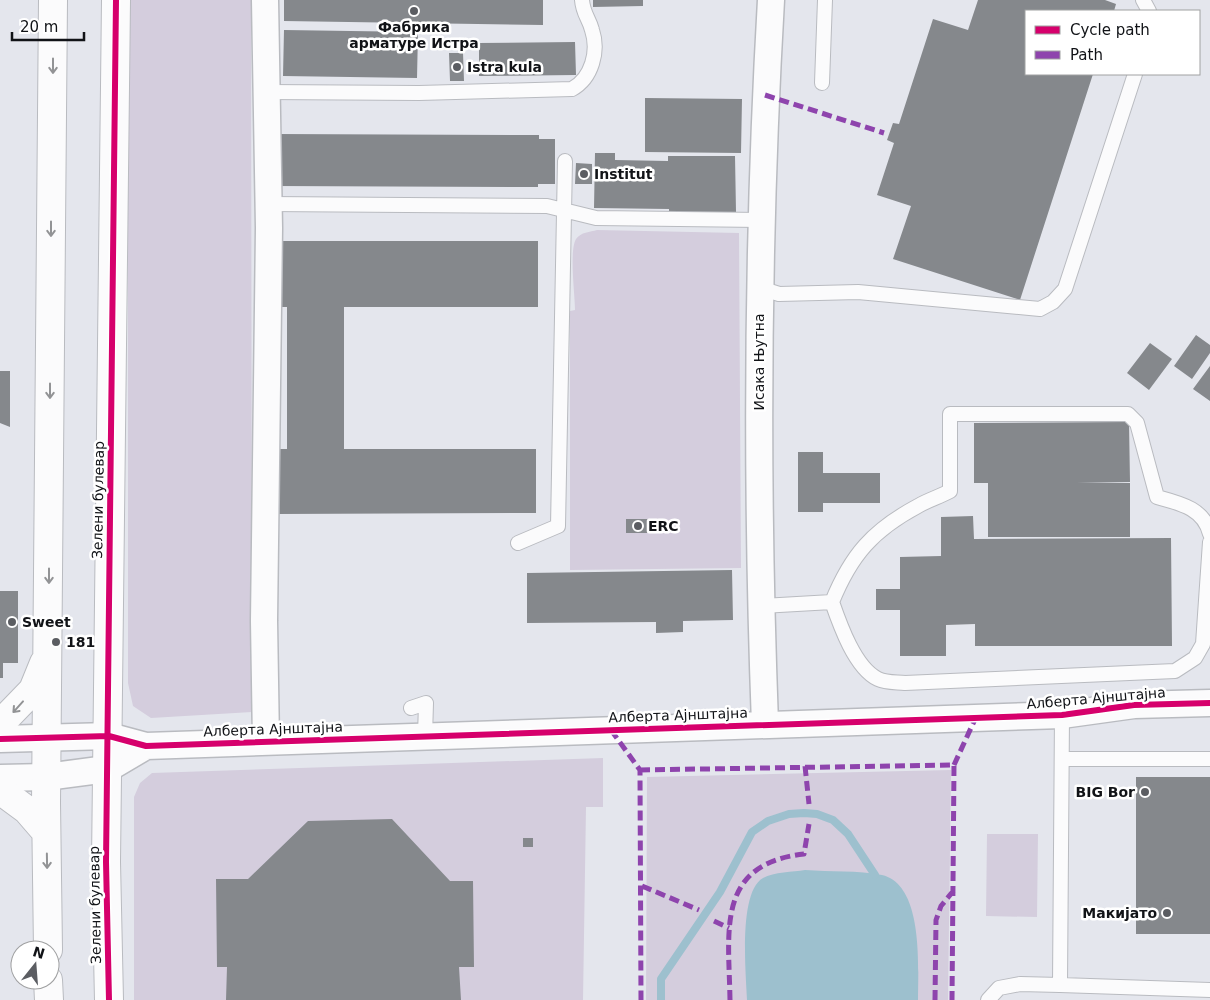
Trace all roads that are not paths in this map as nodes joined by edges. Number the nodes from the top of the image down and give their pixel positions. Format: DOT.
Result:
graph roads {
  1 [pos="53,0"];
  2 [pos="116,0"];
  3 [pos="266,0"];
  4 [pos="582,0"];
  5 [pos="770,0"];
  6 [pos="825,0"];
  7 [pos="1136,75"];
  8 [pos="822,83"];
  9 [pos="266,92"];
  10 [pos="565,161"];
  11 [pos="268,204"];
  12 [pos="565,210"];
  13 [pos="760,220"];
  14 [pos="760,288"];
  15 [pos="1210,534"];
  16 [pos="1210,542"];
  17 [pos="518,543"];
  18 [pos="832,602"];
  19 [pos="761,606"];
  20 [pos="48,655"];
  21 [pos="1210,703"];
  22 [pos="411,708"];
  23 [pos="1062,715"];
  24 [pos="0,724"];
  25 [pos="765,724"];
  26 [pos="109,736"];
  27 [pos="425,736"];
  28 [pos="46,738"];
  29 [pos="0,739"];
  30 [pos="266,742"];
  31 [pos="146,746"];
  32 [pos="1062,759"];
  33 [pos="1210,759"];
  34 [pos="107,769"];
  35 [pos="46,777"];
  36 [pos="0,778"];
  37 [pos="0,790"];
  38 [pos="46,832"];
  39 [pos="48,940"];
  40 [pos="1060,985"];
  41 [pos="1210,990"];
  42 [pos="1178,995"];
  43 [pos="109,1000"];
  44 [pos="988,1000"];
  1 -- 20 [label="street, one-way"];
  2 -- 26 [label="street, Зелени булевар"];
  3 -- 9 [label="street"];
  4 -- 9 [label="lane"];
  5 -- 13 [label="street, Исака Њутна"];
  6 -- 8 [label="lane"];
  7 -- 14 [label="lane"];
  9 -- 11 [label="street"];
  10 -- 12 [label="lane"];
  11 -- 12 [label="lane"];
  11 -- 30 [label="street"];
  12 -- 13 [label="lane"];
  12 -- 17 [label="lane"];
  13 -- 14 [label="street, Исака Њутна"];
  14 -- 19 [label="street, Исака Њутна"];
  15 -- 18 [label="lane"];
  16 -- 18 [label="lane"];
  18 -- 19 [label="lane"];
  19 -- 25 [label="street, Исака Њутна"];
  20 -- 24 [label="street, one-way"];
  20 -- 28 [label="street"];
  21 -- 23 [label="street, Алберта Ајнштајна"];
  22 -- 27 [label="lane"];
  23 -- 25 [label="street, Алберта Ајнштајна"];
  23 -- 32 [label="lane"];
  25 -- 27 [label="street, Алберта Ајнштајна"];
  26 -- 28 [label="street"];
  26 -- 31 [label="street"];
  26 -- 34 [label="street, Зелени булевар"];
  27 -- 30 [label="street, Алберта Ајнштајна"];
  28 -- 29 [label="street"];
  28 -- 35 [label="street"];
  30 -- 31 [label="street, Алберта Ајнштајна"];
  31 -- 34 [label="street"];
  32 -- 33 [label="lane"];
  32 -- 40 [label="lane"];
  34 -- 35 [label="street"];
  34 -- 43 [label="street, Зелени булевар"];
  35 -- 36 [label="street"];
  35 -- 38 [label="street"];
  37 -- 38 [label="street"];
  38 -- 39 [label="street, one-way"];
  40 -- 42 [label="lane"];
  40 -- 44 [label="lane"];
  41 -- 42 [label="lane"];
}
